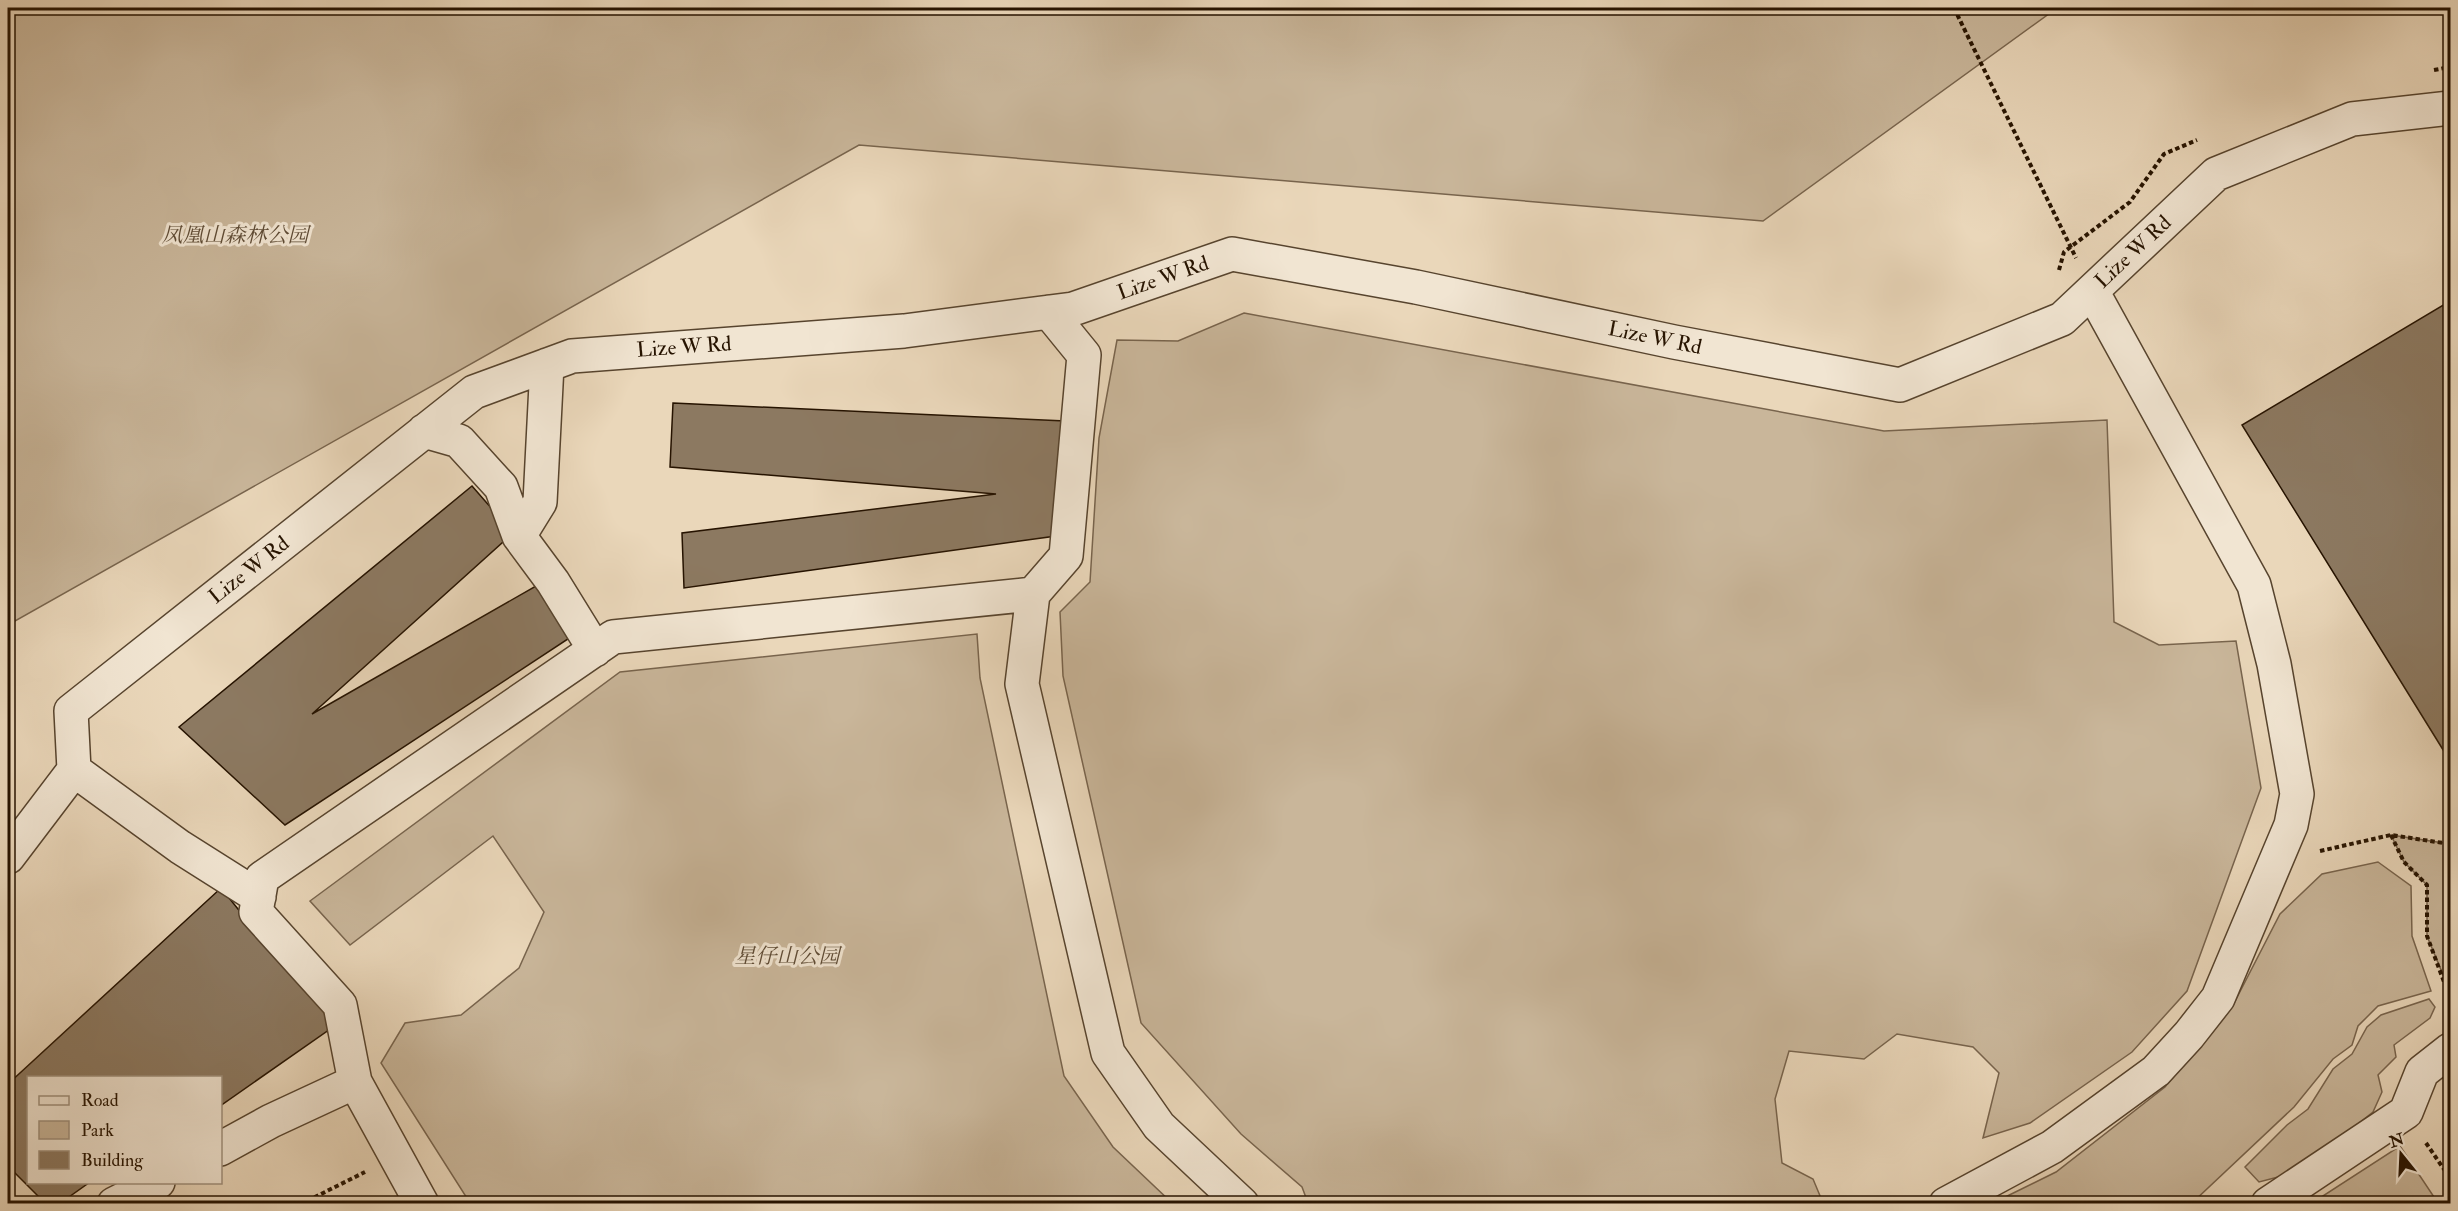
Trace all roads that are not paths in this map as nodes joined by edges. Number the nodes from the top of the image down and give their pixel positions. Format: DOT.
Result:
graph roads {
  1 [pos="2451,108"];
  2 [pos="2092,291"];
  3 [pos="1049,312"];
  4 [pos="547,365"];
  5 [pos="424,431"];
  6 [pos="519,536"];
  7 [pos="1033,594"];
  8 [pos="595,650"];
  9 [pos="74,770"];
  10 [pos="8,857"];
  11 [pos="259,897"];
  12 [pos="2451,1050"];
  13 [pos="355,1082"];
  14 [pos="222,1148"];
  15 [pos="154,1184"];
  16 [pos="114,1203"];
  17 [pos="422,1203"];
  18 [pos="1242,1203"];
  19 [pos="1946,1203"];
  20 [pos="2268,1203"];
  1 -- 2 [label="street, Lize W Rd"];
  2 -- 3 [label="street, Lize W Rd"];
  2 -- 19 [label="street"];
  3 -- 4 [label="street, Lize W Rd"];
  3 -- 7 [label="street"];
  4 -- 5 [label="street, Lize W Rd"];
  4 -- 6 [label="street"];
  5 -- 6 [label="street"];
  5 -- 9 [label="street, Lize W Rd"];
  6 -- 8 [label="street"];
  7 -- 8 [label="street"];
  7 -- 18 [label="street"];
  8 -- 11 [label="street"];
  9 -- 10 [label="street"];
  9 -- 11 [label="street"];
  11 -- 13 [label="street"];
  12 -- 20 [label="street"];
  13 -- 14 [label="street"];
  13 -- 17 [label="street"];
  15 -- 16 [label="street"];
}
